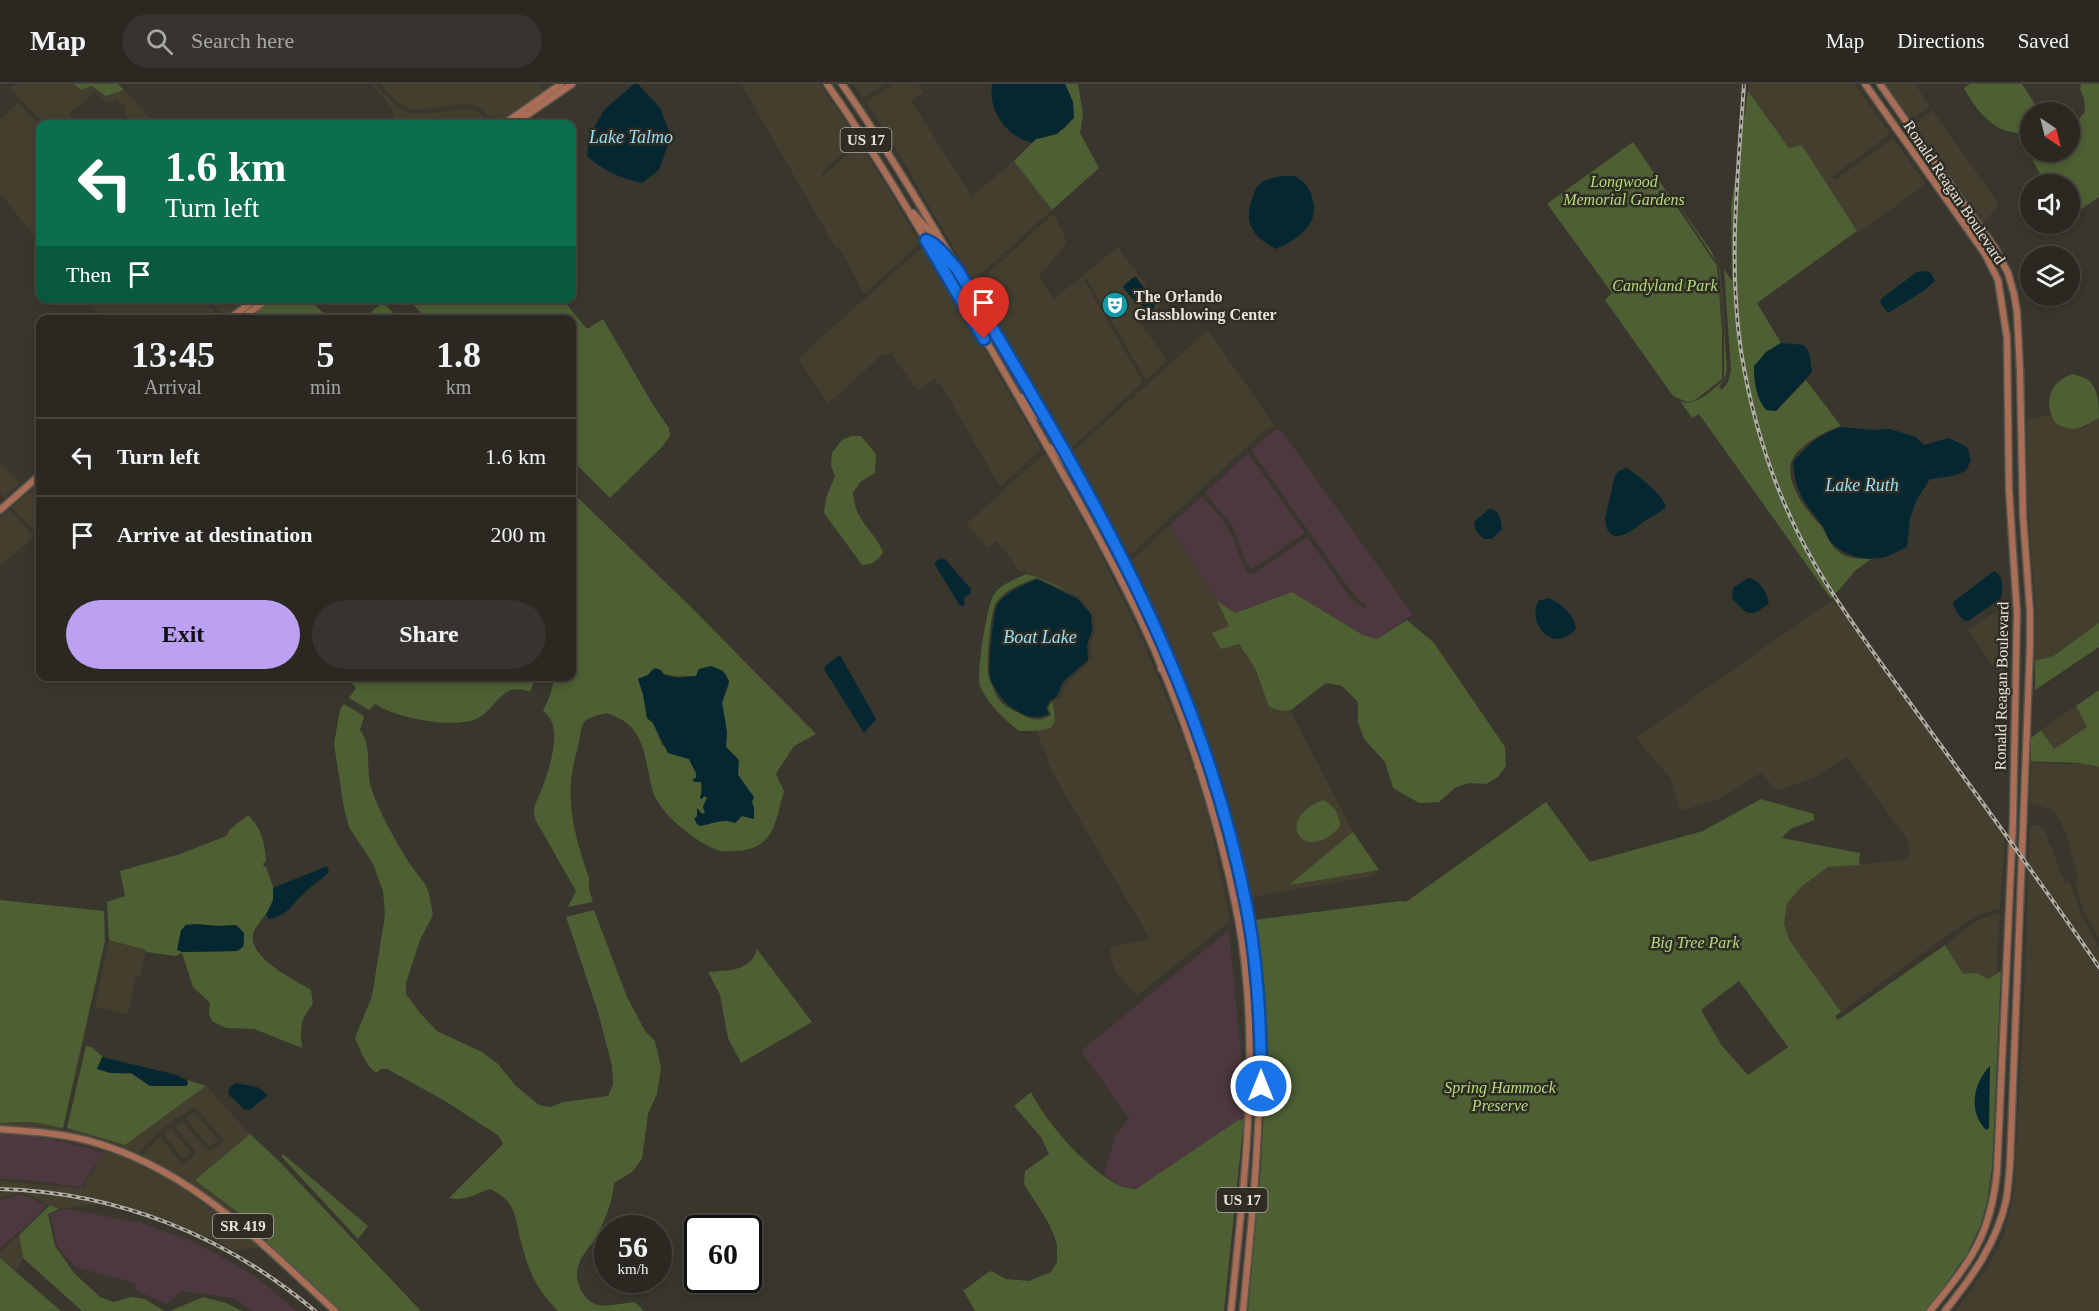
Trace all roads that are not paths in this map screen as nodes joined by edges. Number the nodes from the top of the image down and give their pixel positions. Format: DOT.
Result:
graph roads {
  1 [pos="561,84"];
  2 [pos="572,84"];
  3 [pos="827,84"];
  4 [pos="842,84"];
  5 [pos="1865,84"];
  6 [pos="1880,84"];
  7 [pos="510,120"];
  8 [pos="520,120"];
  9 [pos="905,204"];
  10 [pos="937,233"];
  11 [pos="926,240"];
  12 [pos="957,269"];
  13 [pos="251,303"];
  14 [pos="253,303"];
  15 [pos="261,303"];
  16 [pos="246,314"];
  17 [pos="235,315"];
  18 [pos="2007,370"];
  19 [pos="2020,371"];
  20 [pos="1012,385"];
  21 [pos="1046,420"];
  22 [pos="1048,447"];
  23 [pos="36,478"];
  24 [pos="1084,485"];
  25 [pos="0,510"];
  26 [pos="1140,618"];
  27 [pos="1165,647"];
  28 [pos="1161,668"];
  29 [pos="1188,703"];
  30 [pos="1179,712"];
  31 [pos="1204,746"];
  32 [pos="1198,766"];
  33 [pos="1222,803"];
  34 [pos="2013,813"];
  35 [pos="2025,813"];
  36 [pos="1249,1023"];
  37 [pos="1260,1037"];
  38 [pos="1249,1044"];
  39 [pos="1260,1056"];
  40 [pos="0,1129"];
  41 [pos="335,1311"];
  42 [pos="1232,1311"];
  43 [pos="1243,1311"];
  44 [pos="1930,1311"];
  45 [pos="1946,1311"];
  1 -- 7 [label="main road"];
  2 -- 8 [label="main road"];
  3 -- 9 [label="main road, US 17"];
  4 -- 10 [label="main road, US 17"];
  5 -- 18 [label="main road, Ronald Reagan Boulevard"];
  6 -- 19 [label="main road, Ronald Reagan Boulevard"];
  9 -- 10 [label="main road"];
  9 -- 11 [label="main road, US 17"];
  10 -- 12 [label="main road, US 17"];
  11 -- 12 [label="main road"];
  11 -- 20 [label="main road, US 17"];
  12 -- 21 [label="main road, US 17"];
  13 -- 17 [label="main road"];
  14 -- 16 [label="main road"];
  15 -- 16 [label="main road"];
  18 -- 19 [label="main road"];
  18 -- 34 [label="main road, Ronald Reagan Boulevard"];
  19 -- 35 [label="main road, Ronald Reagan Boulevard"];
  20 -- 21 [label="main road"];
  20 -- 22 [label="main road, US 17"];
  21 -- 24 [label="main road, US 17"];
  22 -- 24 [label="main road"];
  22 -- 26 [label="main road, US 17"];
  23 -- 25 [label="main road"];
  24 -- 27 [label="main road, US 17"];
  26 -- 27 [label="main road"];
  26 -- 28 [label="main road, US 17"];
  27 -- 29 [label="main road, US 17"];
  28 -- 29 [label="main road"];
  28 -- 30 [label="main road, US 17"];
  29 -- 31 [label="main road, US 17"];
  30 -- 31 [label="main road"];
  30 -- 32 [label="main road, US 17"];
  31 -- 33 [label="main road, US 17"];
  32 -- 33 [label="main road"];
  32 -- 36 [label="main road, US 17"];
  33 -- 37 [label="main road, US 17"];
  34 -- 35 [label="main road"];
  34 -- 44 [label="main road, Ronald Reagan Boulevard"];
  35 -- 45 [label="main road, Ronald Reagan Boulevard"];
  36 -- 37 [label="main road"];
  36 -- 38 [label="main road, US 17"];
  37 -- 39 [label="main road, US 17"];
  38 -- 39 [label="main road"];
  38 -- 42 [label="main road, US 17"];
  39 -- 43 [label="main road, US 17"];
  40 -- 41 [label="main road, SR 419"];
}
